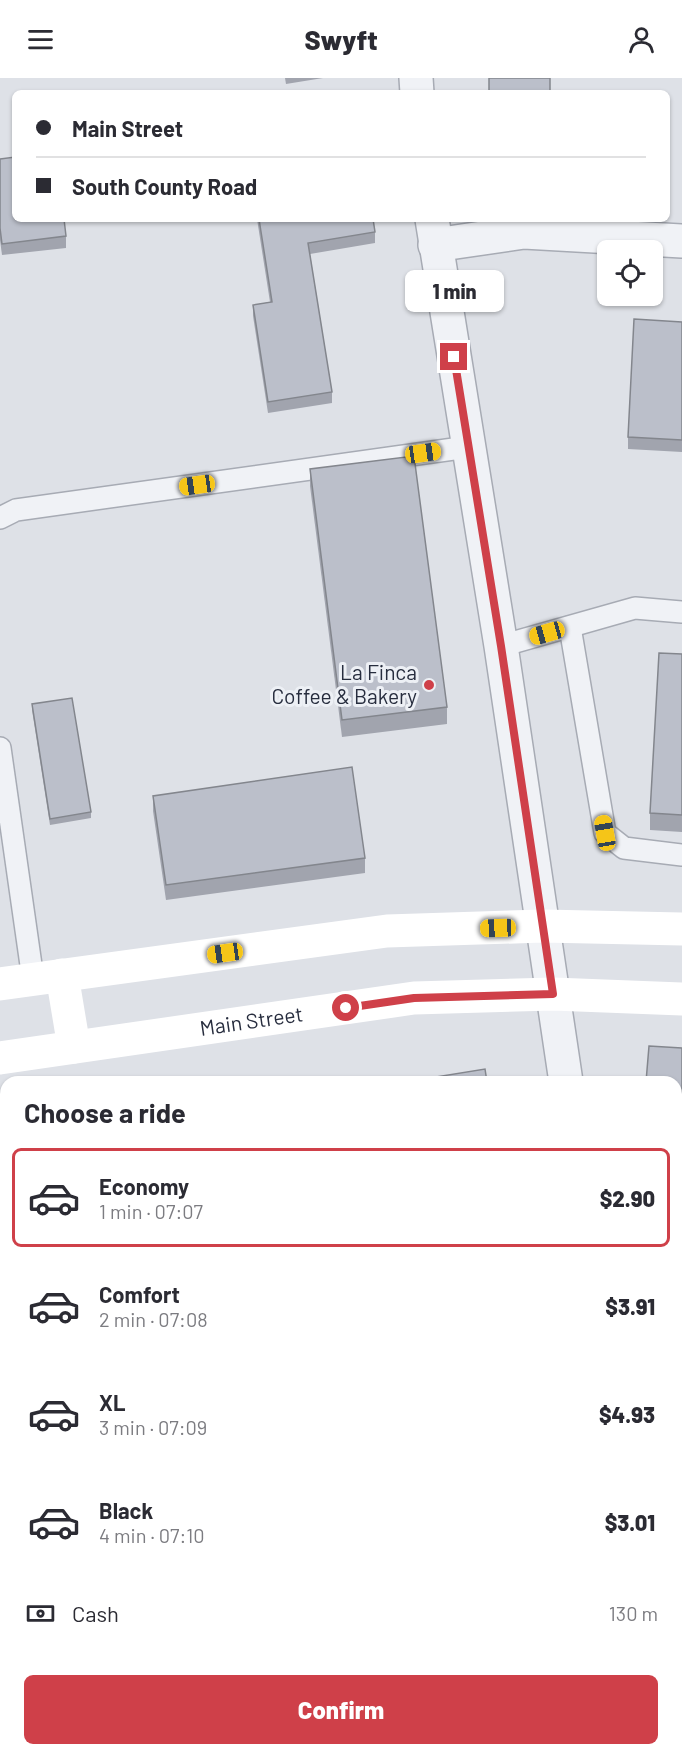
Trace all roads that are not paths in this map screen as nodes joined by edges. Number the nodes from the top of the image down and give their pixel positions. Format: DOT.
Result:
graph roads {
  1 [pos="434,232"];
  2 [pos="682,241"];
  3 [pos="468,447"];
  4 [pos="0,518"];
  5 [pos="682,612"];
  6 [pos="570,627"];
  7 [pos="501,646"];
  8 [pos="0,748"];
  9 [pos="682,855"];
  10 [pos="543,926"];
  11 [pos="682,929"];
  12 [pos="48,977"];
  13 [pos="0,984"];
  14 [pos="553,994"];
  15 [pos="682,999"];
  16 [pos="74,1047"];
  17 [pos="0,1058"];
  18 [pos="565,1076"];
  1 -- 2 [label="street"];
  1 -- 3 [label="street"];
  3 -- 4 [label="lane"];
  3 -- 7 [label="street"];
  5 -- 6 [label="lane"];
  6 -- 7 [label="lane"];
  6 -- 9 [label="lane"];
  7 -- 10 [label="street"];
  8 -- 12 [label="lane"];
  10 -- 11 [label="main road"];
  10 -- 12 [label="main road"];
  10 -- 14 [label="street"];
  12 -- 13 [label="main road"];
  12 -- 16 [label="main road"];
  14 -- 15 [label="main road, Main Street"];
  14 -- 16 [label="main road, Main Street"];
  14 -- 18 [label="street"];
  16 -- 17 [label="main road, Main Street"];
}
